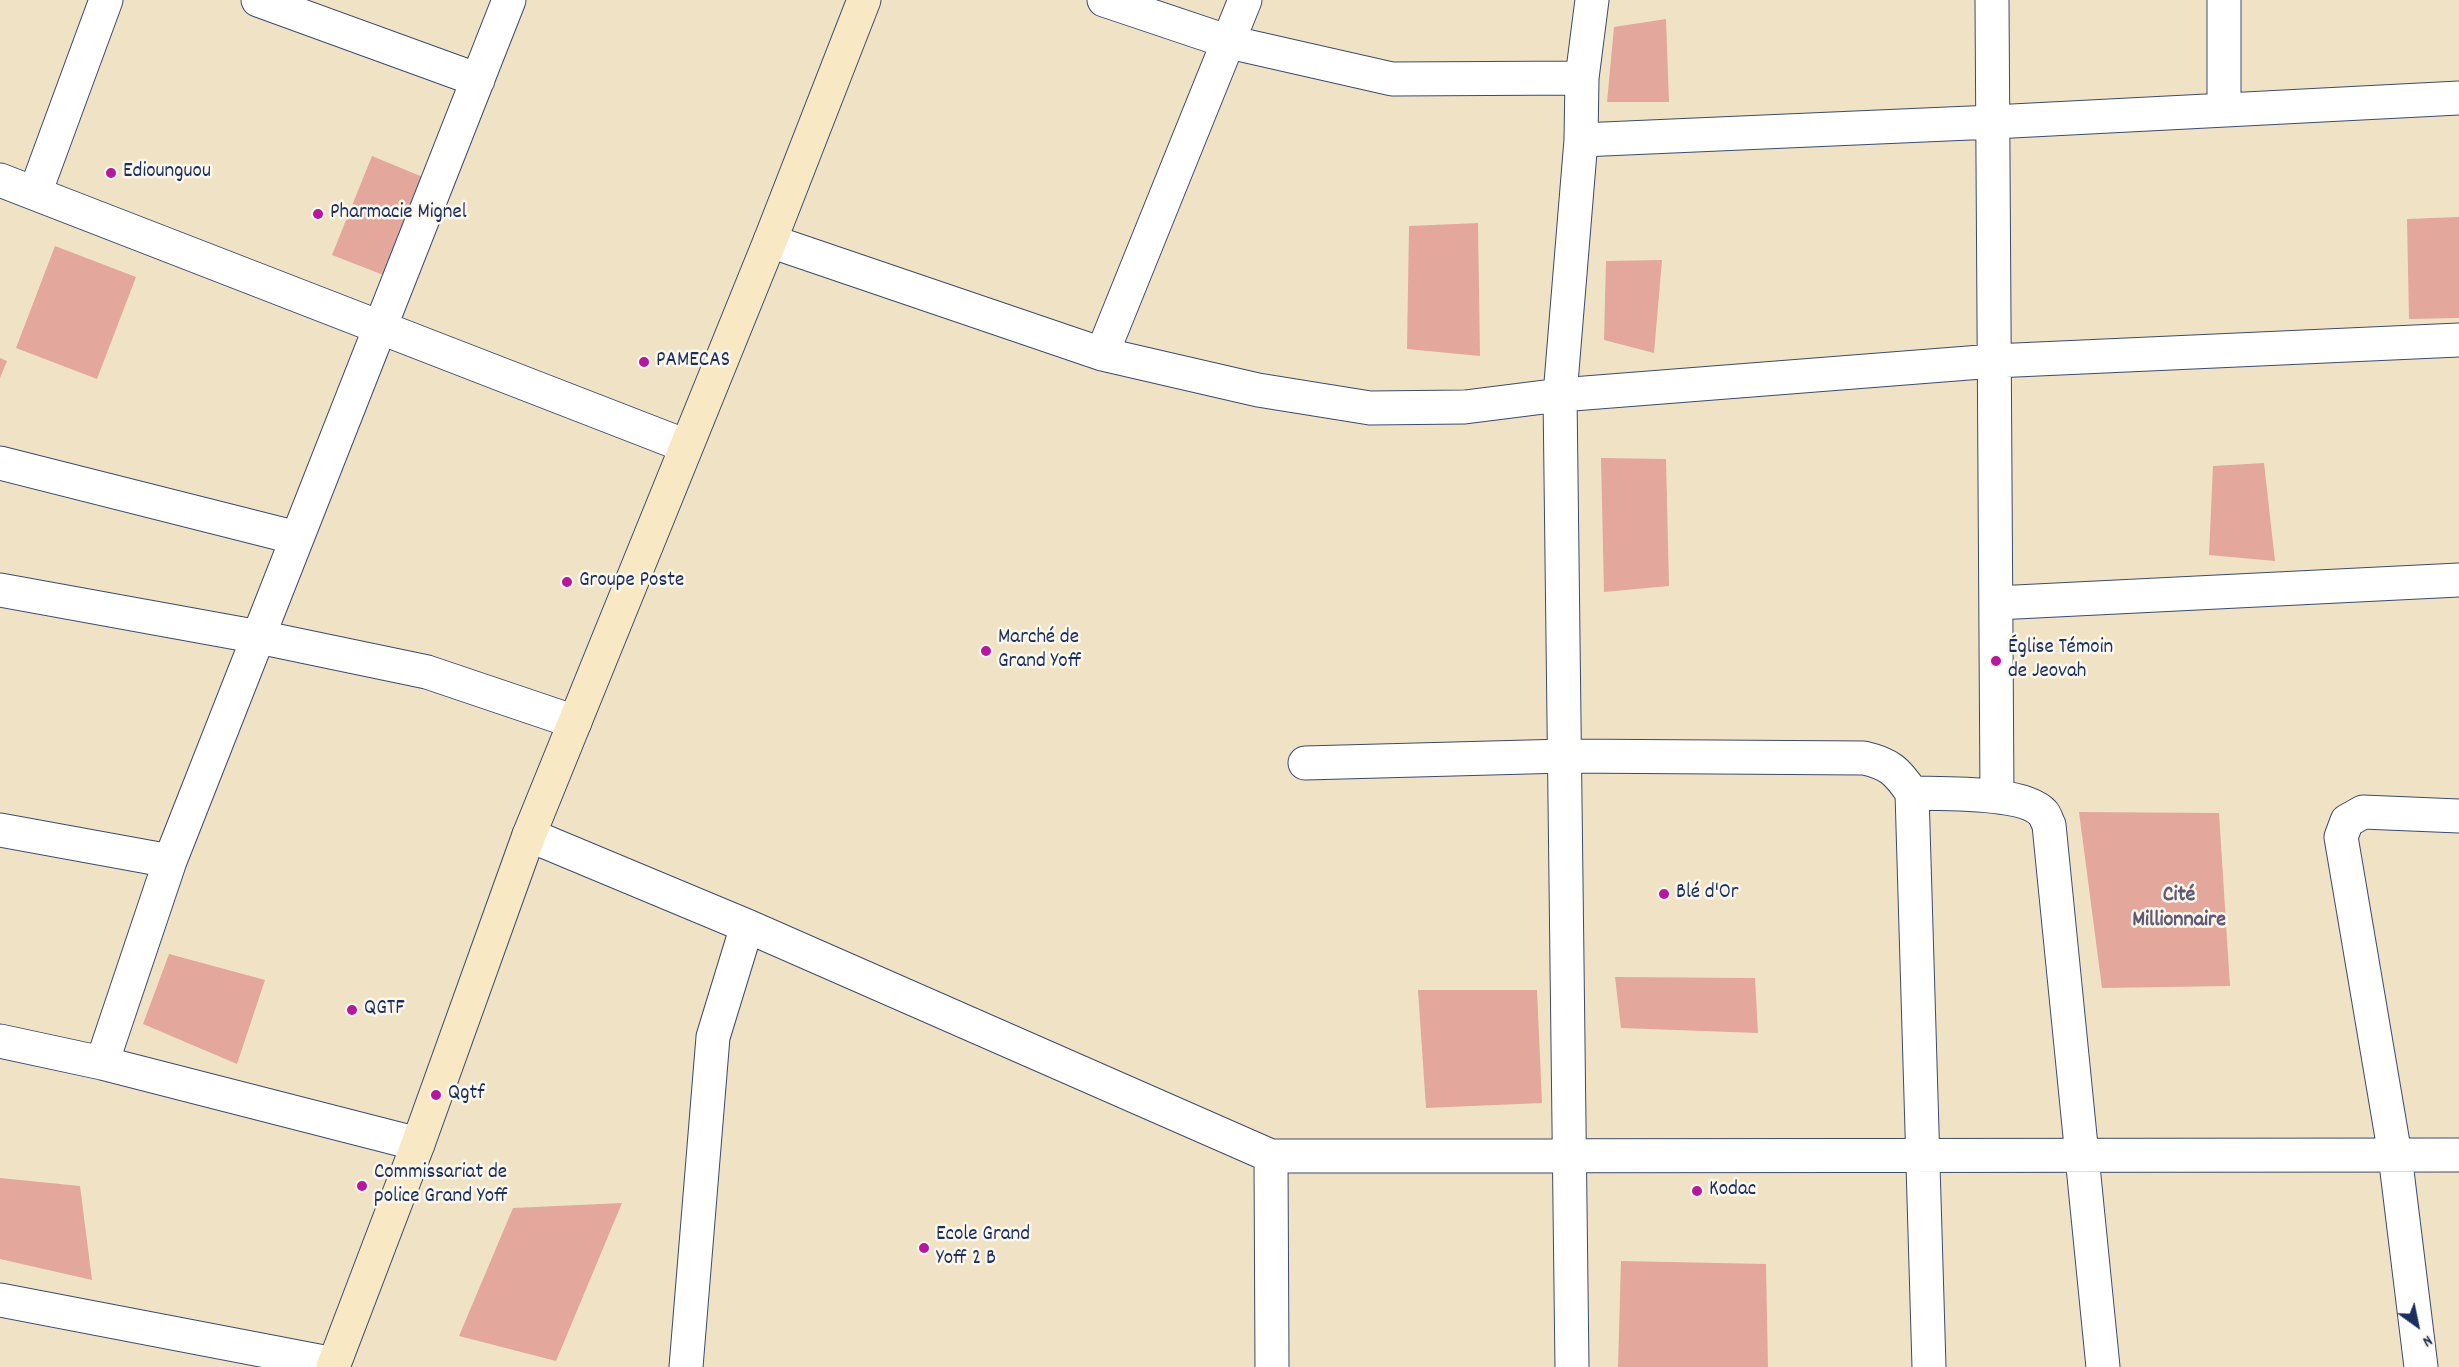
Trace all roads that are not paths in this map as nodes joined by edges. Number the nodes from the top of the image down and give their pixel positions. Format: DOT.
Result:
graph roads {
  1 [pos="106,0"];
  2 [pos="258,0"];
  3 [pos="509,0"];
  4 [pos="864,0"];
  5 [pos="1104,0"];
  6 [pos="1245,0"];
  7 [pos="1592,0"];
  8 [pos="1992,0"];
  9 [pos="2224,0"];
  10 [pos="1228,42"];
  11 [pos="1582,78"];
  12 [pos="478,80"];
  13 [pos="2459,98"];
  14 [pos="2224,110"];
  15 [pos="1993,122"];
  16 [pos="1581,140"];
  17 [pos="0,180"];
  18 [pos="35,193"];
  19 [pos="770,241"];
  20 [pos="380,328"];
  21 [pos="2459,340"];
  22 [pos="1102,354"];
  23 [pos="1994,361"];
  24 [pos="1560,395"];
  25 [pos="686,446"];
  26 [pos="0,463"];
  27 [pos="297,538"];
  28 [pos="2459,580"];
  29 [pos="0,590"];
  30 [pos="1996,603"];
  31 [pos="259,637"];
  32 [pos="575,722"];
  33 [pos="1565,756"];
  34 [pos="1305,763"];
  35 [pos="1912,793"];
  36 [pos="1998,796"];
  37 [pos="2459,816"];
  38 [pos="0,830"];
  39 [pos="529,835"];
  40 [pos="170,861"];
  41 [pos="747,926"];
  42 [pos="0,1041"];
  43 [pos="102,1063"];
  44 [pos="418,1144"];
  45 [pos="1570,1155"];
  46 [pos="1924,1155"];
  47 [pos="2082,1155"];
  48 [pos="2395,1155"];
  49 [pos="2459,1155"];
  50 [pos="1271,1156"];
  51 [pos="0,1300"];
  52 [pos="334,1366"];
  53 [pos="686,1367"];
  54 [pos="1272,1367"];
  55 [pos="1572,1367"];
  56 [pos="1929,1367"];
  57 [pos="2103,1367"];
  58 [pos="2421,1367"];
  1 -- 18 [label="street"];
  2 -- 12 [label="street"];
  3 -- 12 [label="street"];
  4 -- 19 [label="street"];
  5 -- 10 [label="street"];
  6 -- 10 [label="street"];
  7 -- 11 [label="street"];
  8 -- 15 [label="street"];
  9 -- 14 [label="street"];
  10 -- 11 [label="street"];
  10 -- 22 [label="street"];
  11 -- 16 [label="street"];
  12 -- 20 [label="street"];
  13 -- 14 [label="street"];
  14 -- 15 [label="street"];
  15 -- 16 [label="street"];
  15 -- 23 [label="street"];
  16 -- 24 [label="street"];
  17 -- 18 [label="street"];
  18 -- 20 [label="street"];
  19 -- 22 [label="street"];
  19 -- 25 [label="street"];
  20 -- 25 [label="street"];
  20 -- 27 [label="street"];
  21 -- 23 [label="street"];
  22 -- 24 [label="street"];
  23 -- 24 [label="street"];
  23 -- 30 [label="street"];
  24 -- 33 [label="street"];
  25 -- 32 [label="street"];
  26 -- 27 [label="street"];
  27 -- 31 [label="street"];
  28 -- 30 [label="street"];
  29 -- 31 [label="street"];
  30 -- 36 [label="street"];
  31 -- 32 [label="street"];
  31 -- 40 [label="street"];
  32 -- 39 [label="street"];
  33 -- 34 [label="street"];
  33 -- 35 [label="street"];
  33 -- 45 [label="street"];
  35 -- 36 [label="street"];
  35 -- 46 [label="street"];
  36 -- 47 [label="street"];
  37 -- 48 [label="street"];
  38 -- 40 [label="street"];
  39 -- 41 [label="street"];
  39 -- 44 [label="street"];
  40 -- 43 [label="street"];
  41 -- 50 [label="street"];
  41 -- 53 [label="street"];
  42 -- 43 [label="street"];
  43 -- 44 [label="street"];
  44 -- 52 [label="street"];
  45 -- 46 [label="street"];
  45 -- 50 [label="street"];
  45 -- 55 [label="street"];
  46 -- 47 [label="street"];
  46 -- 56 [label="street"];
  47 -- 48 [label="street"];
  47 -- 57 [label="street"];
  48 -- 49 [label="street"];
  48 -- 58 [label="street"];
  50 -- 54 [label="street"];
  51 -- 52 [label="street"];
}
